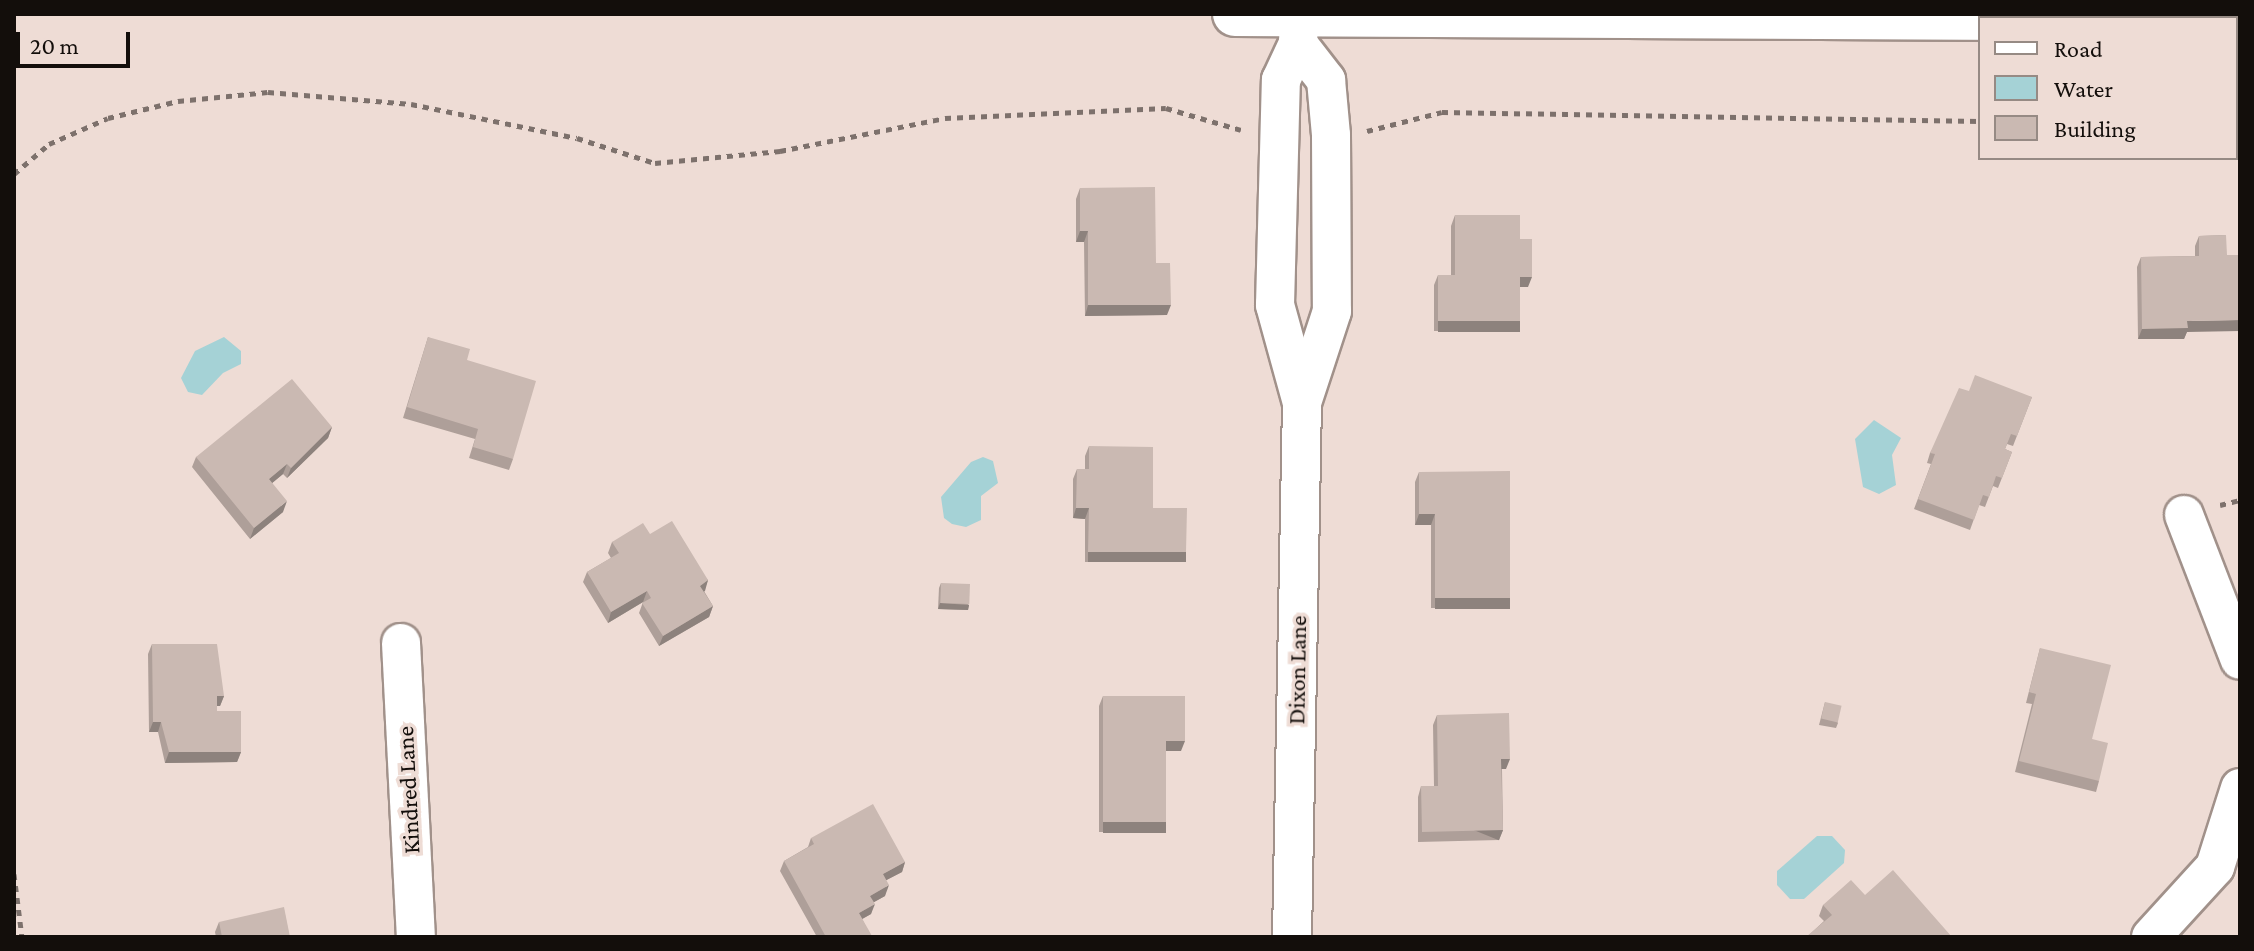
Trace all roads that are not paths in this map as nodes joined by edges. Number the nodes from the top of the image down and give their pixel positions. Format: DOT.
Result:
graph roads {
  1 [pos="1235,14"];
  2 [pos="1978,19"];
  3 [pos="1299,29"];
  4 [pos="1302,403"];
  5 [pos="2184,515"];
  6 [pos="401,643"];
  7 [pos="2240,660"];
  8 [pos="2240,788"];
  9 [pos="416,937"];
  10 [pos="1292,937"];
  11 [pos="2151,937"];
  1 -- 3 [label="street"];
  2 -- 3 [label="street"];
  3 -- 4 [label="street, Dixon Lane"];
  3 -- 4 [label="street, Dixon Lane"];
  4 -- 10 [label="street, Dixon Lane"];
  5 -- 7 [label="street"];
  6 -- 9 [label="street, Kindred Lane"];
  8 -- 11 [label="street"];
}
